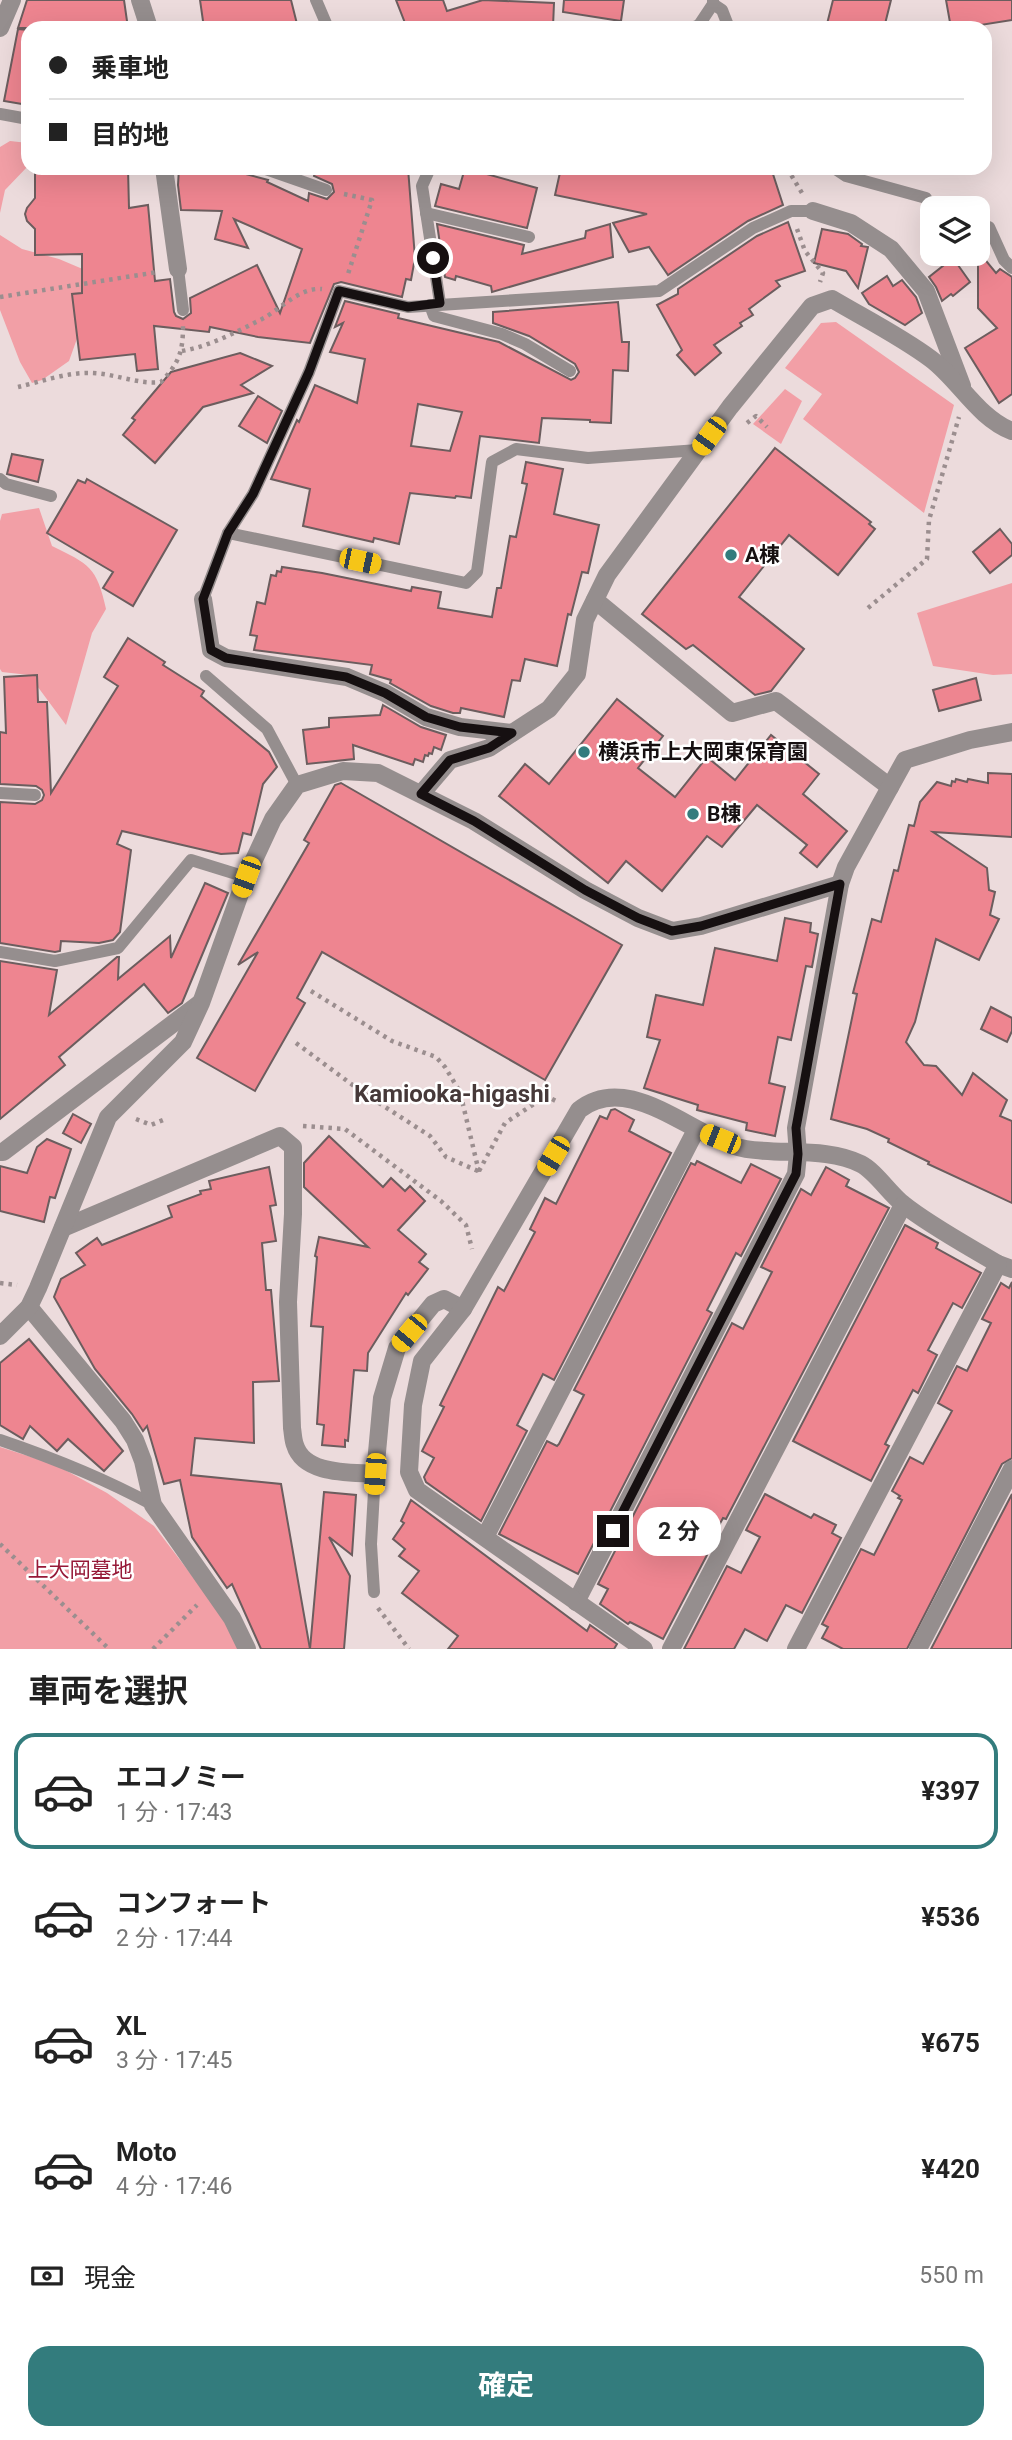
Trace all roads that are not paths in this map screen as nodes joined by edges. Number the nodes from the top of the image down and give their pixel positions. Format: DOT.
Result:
graph roads {
  1 [pos="12,0"];
  2 [pos="140,0"];
  3 [pos="316,0"];
  4 [pos="733,0"];
  5 [pos="716,5"];
  6 [pos="147,21"];
  7 [pos="325,21"];
  8 [pos="702,21"];
  9 [pos="725,21"];
  10 [pos="0,28"];
  11 [pos="0,114"];
  12 [pos="21,118"];
  13 [pos="165,175"];
  14 [pos="283,175"];
  15 [pos="427,175"];
  16 [pos="844,175"];
  17 [pos="326,190"];
  18 [pos="920,196"];
  19 [pos="813,212"];
  20 [pos="426,213"];
  21 [pos="990,229"];
  22 [pos="529,237"];
  23 [pos="1012,268"];
  24 [pos="178,269"];
  25 [pos="435,304"];
  26 [pos="183,310"];
  27 [pos="570,371"];
  28 [pos="966,396"];
  29 [pos="1009,426"];
  30 [pos="698,450"];
  31 [pos="0,479"];
  32 [pos="51,496"];
  33 [pos="228,533"];
  34 [pos="203,599"];
  35 [pos="595,600"];
  36 [pos="206,676"];
  37 [pos="1012,732"];
  38 [pos="512,733"];
  39 [pos="296,785"];
  40 [pos="890,787"];
  41 [pos="0,793"];
  42 [pos="421,794"];
  43 [pos="35,795"];
  44 [pos="246,877"];
  45 [pos="840,884"];
  46 [pos="0,952"];
  47 [pos="201,1003"];
  48 [pos="696,1130"];
  49 [pos="0,1152"];
  50 [pos="798,1154"];
  51 [pos="903,1205"];
  52 [pos="63,1228"];
  53 [pos="1005,1266"];
  54 [pos="29,1307"];
  55 [pos="463,1309"];
  56 [pos="0,1336"];
  57 [pos="0,1440"];
  58 [pos="1012,1469"];
  59 [pos="375,1474"];
  60 [pos="153,1505"];
  61 [pos="485,1537"];
  62 [pos="374,1591"];
  63 [pos="576,1602"];
  64 [pos="247,1649"];
  65 [pos="644,1649"];
  66 [pos="671,1649"];
  67 [pos="796,1649"];
  68 [pos="918,1649"];
  1 -- 10 [label="street"];
  2 -- 6 [label="street"];
  3 -- 7 [label="lane"];
  4 -- 5 [label="lane"];
  5 -- 8 [label="lane"];
  5 -- 9 [label="lane"];
  11 -- 12 [label="lane"];
  13 -- 24 [label="street"];
  14 -- 17 [label="lane"];
  15 -- 20 [label="lane"];
  16 -- 18 [label="lane"];
  19 -- 25 [label="lane"];
  19 -- 28 [label="street"];
  20 -- 22 [label="lane"];
  20 -- 25 [label="lane"];
  21 -- 23 [label="lane"];
  24 -- 26 [label="lane"];
  25 -- 27 [label="lane"];
  25 -- 33 [label="lane"];
  28 -- 29 [label="street"];
  28 -- 30 [label="street"];
  30 -- 33 [label="lane"];
  30 -- 35 [label="street"];
  31 -- 32 [label="lane"];
  33 -- 34 [label="lane"];
  34 -- 38 [label="street"];
  35 -- 38 [label="street"];
  35 -- 40 [label="street"];
  36 -- 39 [label="lane"];
  37 -- 40 [label="street"];
  38 -- 42 [label="street"];
  39 -- 42 [label="street"];
  39 -- 44 [label="street"];
  40 -- 45 [label="street"];
  41 -- 43 [label="lane"];
  42 -- 45 [label="street"];
  44 -- 46 [label="lane"];
  44 -- 47 [label="street"];
  45 -- 50 [label="street"];
  47 -- 49 [label="street"];
  47 -- 52 [label="street"];
  48 -- 50 [label="street"];
  48 -- 55 [label="street"];
  48 -- 61 [label="street"];
  50 -- 51 [label="street"];
  50 -- 63 [label="street"];
  51 -- 53 [label="street"];
  51 -- 66 [label="street"];
  52 -- 54 [label="street"];
  52 -- 59 [label="street"];
  53 -- 67 [label="street"];
  54 -- 56 [label="street"];
  54 -- 60 [label="street"];
  55 -- 59 [label="street"];
  55 -- 61 [label="street"];
  57 -- 60 [label="lane"];
  58 -- 68 [label="street"];
  59 -- 62 [label="lane"];
  60 -- 64 [label="street"];
  61 -- 63 [label="street"];
  63 -- 65 [label="street"];
}
